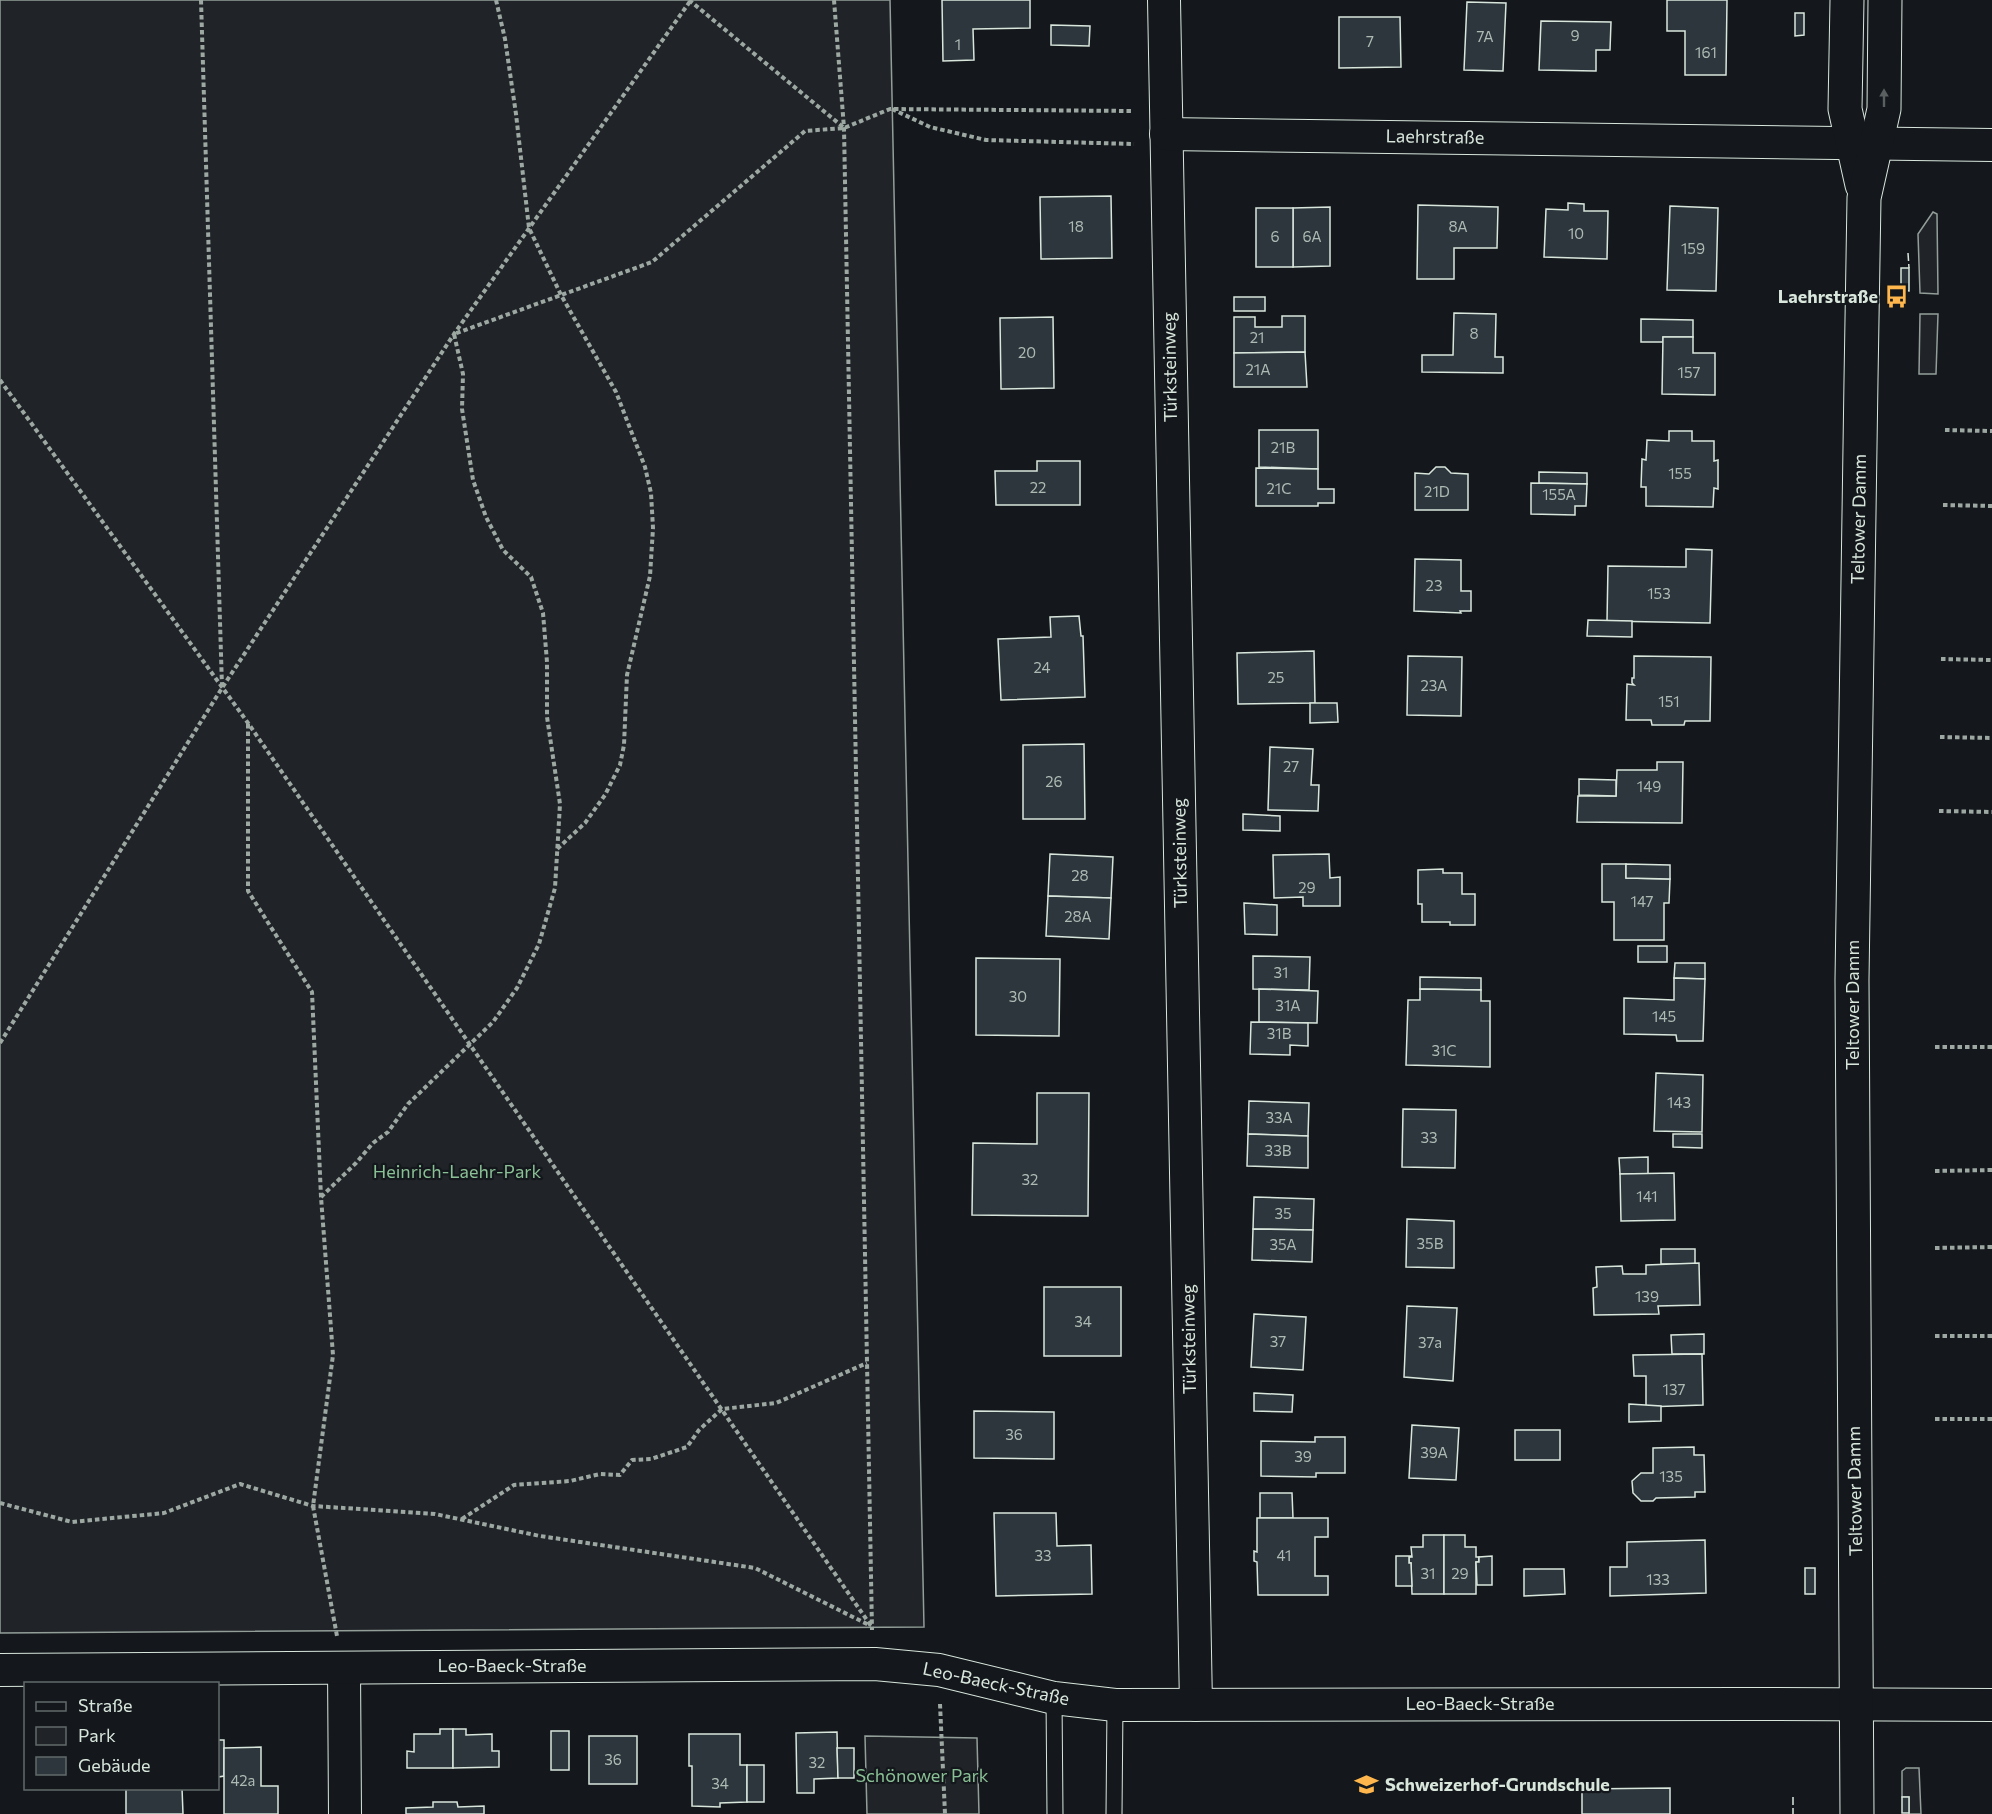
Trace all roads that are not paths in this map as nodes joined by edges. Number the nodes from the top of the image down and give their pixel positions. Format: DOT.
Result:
graph roads {
  1 [pos="1164,0"];
  2 [pos="1847,0"];
  3 [pos="1885,0"];
  4 [pos="1154,139"];
  5 [pos="1864,144"];
  6 [pos="1992,145"];
  7 [pos="341,1654"];
  8 [pos="0,1670"];
  9 [pos="1054,1698"];
  10 [pos="1115,1705"];
  11 [pos="1196,1705"];
  12 [pos="1856,1705"];
  13 [pos="1992,1705"];
  14 [pos="345,1814"];
  15 [pos="1055,1814"];
  16 [pos="1114,1814"];
  17 [pos="1857,1814"];
  1 -- 4 [label="street, Türksteinweg"];
  2 -- 5 [label="main road, Teltower Damm"];
  5 -- 3 [label="main road, Teltower Damm, one-way"];
  4 -- 5 [label="street, Laehrstraße"];
  4 -- 11 [label="street, Türksteinweg"];
  5 -- 6 [label="street, Laehrstraße"];
  5 -- 12 [label="main road, Teltower Damm"];
  7 -- 8 [label="street, Leo-Baeck-Straße"];
  7 -- 9 [label="street, Leo-Baeck-Straße"];
  7 -- 14 [label="street"];
  9 -- 10 [label="street, Leo-Baeck-Straße"];
  9 -- 15 [label="lane"];
  10 -- 11 [label="street, Leo-Baeck-Straße"];
  10 -- 16 [label="lane"];
  11 -- 12 [label="street, Leo-Baeck-Straße"];
  12 -- 13 [label="street, Leo-Baeck-Straße"];
  12 -- 17 [label="main road, Teltower Damm"];
}
